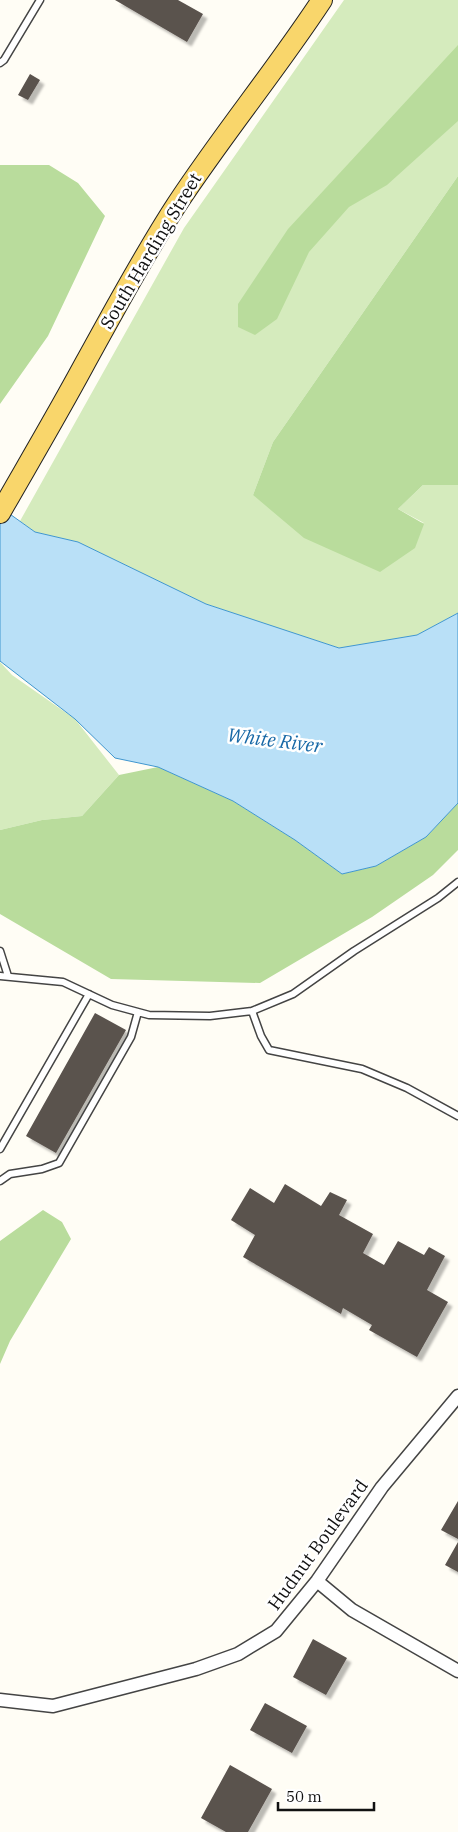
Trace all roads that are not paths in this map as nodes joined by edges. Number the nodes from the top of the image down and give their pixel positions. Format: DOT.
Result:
graph roads {
  1 [pos="40,0"];
  2 [pos="322,0"];
  3 [pos="0,62"];
  4 [pos="0,513"];
  5 [pos="457,884"];
  6 [pos="0,951"];
  7 [pos="0,976"];
  8 [pos="8,976"];
  9 [pos="89,994"];
  10 [pos="252,1011"];
  11 [pos="138,1012"];
  12 [pos="458,1116"];
  13 [pos="0,1149"];
  14 [pos="0,1181"];
  15 [pos="458,1396"];
  16 [pos="317,1581"];
  17 [pos="458,1671"];
  18 [pos="0,1700"];
  1 -- 3 [label="lane"];
  2 -- 4 [label="main road, South Harding Street"];
  5 -- 10 [label="lane"];
  6 -- 8 [label="lane"];
  7 -- 8 [label="lane"];
  8 -- 9 [label="lane"];
  9 -- 11 [label="lane"];
  9 -- 13 [label="lane"];
  10 -- 11 [label="lane"];
  10 -- 12 [label="lane"];
  11 -- 14 [label="lane"];
  15 -- 16 [label="street, Hudnut Boulevard"];
  16 -- 17 [label="street"];
  16 -- 18 [label="street, Hudnut Boulevard"];
}
